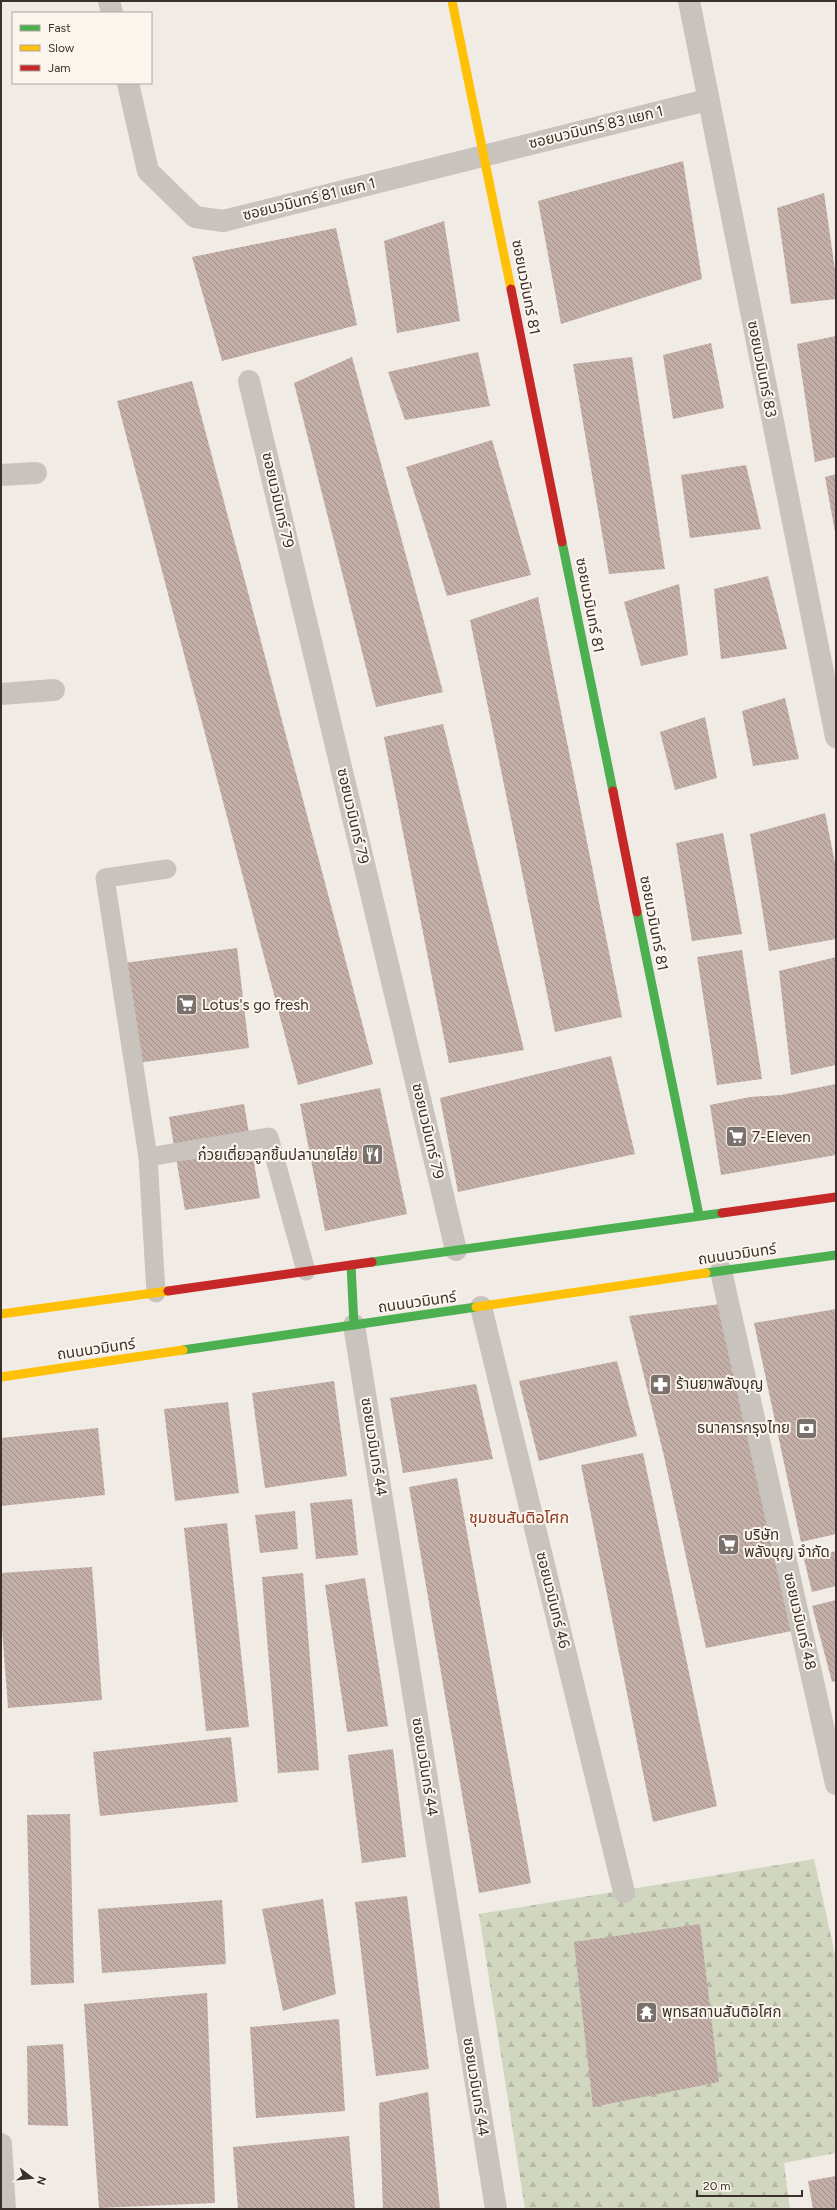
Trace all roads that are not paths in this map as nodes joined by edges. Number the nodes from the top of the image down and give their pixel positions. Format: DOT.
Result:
graph roads {
  1 [pos="109,1"];
  2 [pos="452,1"];
  3 [pos="689,1"];
  4 [pos="112,12"];
  5 [pos="128,84"];
  6 [pos="707,100"];
  7 [pos="485,154"];
  8 [pos="249,381"];
  9 [pos="36,473"];
  10 [pos="1,475"];
  11 [pos="54,690"];
  12 [pos="1,694"];
  13 [pos="836,737"];
  14 [pos="167,870"];
  15 [pos="148,1157"];
  16 [pos="836,1197"];
  17 [pos="699,1215"];
  18 [pos="456,1250"];
  19 [pos="836,1254"];
  20 [pos="351,1265"];
  21 [pos="306,1271"];
  22 [pos="721,1271"];
  23 [pos="156,1293"];
  24 [pos="481,1307"];
  25 [pos="1,1314"];
  26 [pos="354,1325"];
  27 [pos="1,1377"];
  28 [pos="836,1784"];
  29 [pos="624,1892"];
  30 [pos="1,2144"];
  31 [pos="5,2209"];
  32 [pos="496,2209"];
  1 -- 4 [label="street"];
  2 -- 7 [label="main road, ซอยนวมินทร์ 81"];
  3 -- 6 [label="street, ซอยนวมินทร์ 83"];
  5 -- 7 [label="street, ซอยนวมินทร์ 81 แยก 1"];
  6 -- 7 [label="street, ซอยนวมินทร์ 83 แยก 1"];
  6 -- 13 [label="street, ซอยนวมินทร์ 83"];
  7 -- 17 [label="main road, ซอยนวมินทร์ 81"];
  8 -- 18 [label="street, ซอยนวมินทร์ 79"];
  9 -- 10 [label="street"];
  11 -- 12 [label="street"];
  14 -- 15 [label="lane"];
  15 -- 21 [label="lane"];
  15 -- 23 [label="lane"];
  16 -- 17 [label="main road"];
  17 -- 18 [label="main road"];
  18 -- 20 [label="main road"];
  19 -- 22 [label="main road, ถนนนวมินทร์"];
  20 -- 21 [label="main road"];
  20 -- 26 [label="main road"];
  21 -- 23 [label="main road"];
  22 -- 24 [label="main road, ถนนนวมินทร์"];
  22 -- 28 [label="street, ซอยนวมินทร์ 48"];
  23 -- 25 [label="main road"];
  24 -- 26 [label="main road, ถนนนวมินทร์"];
  24 -- 29 [label="street, ซอยนวมินทร์ 46"];
  26 -- 27 [label="main road, ถนนนวมินทร์"];
  26 -- 32 [label="street, ซอยนวมินทร์ 44"];
  30 -- 31 [label="street"];
}
